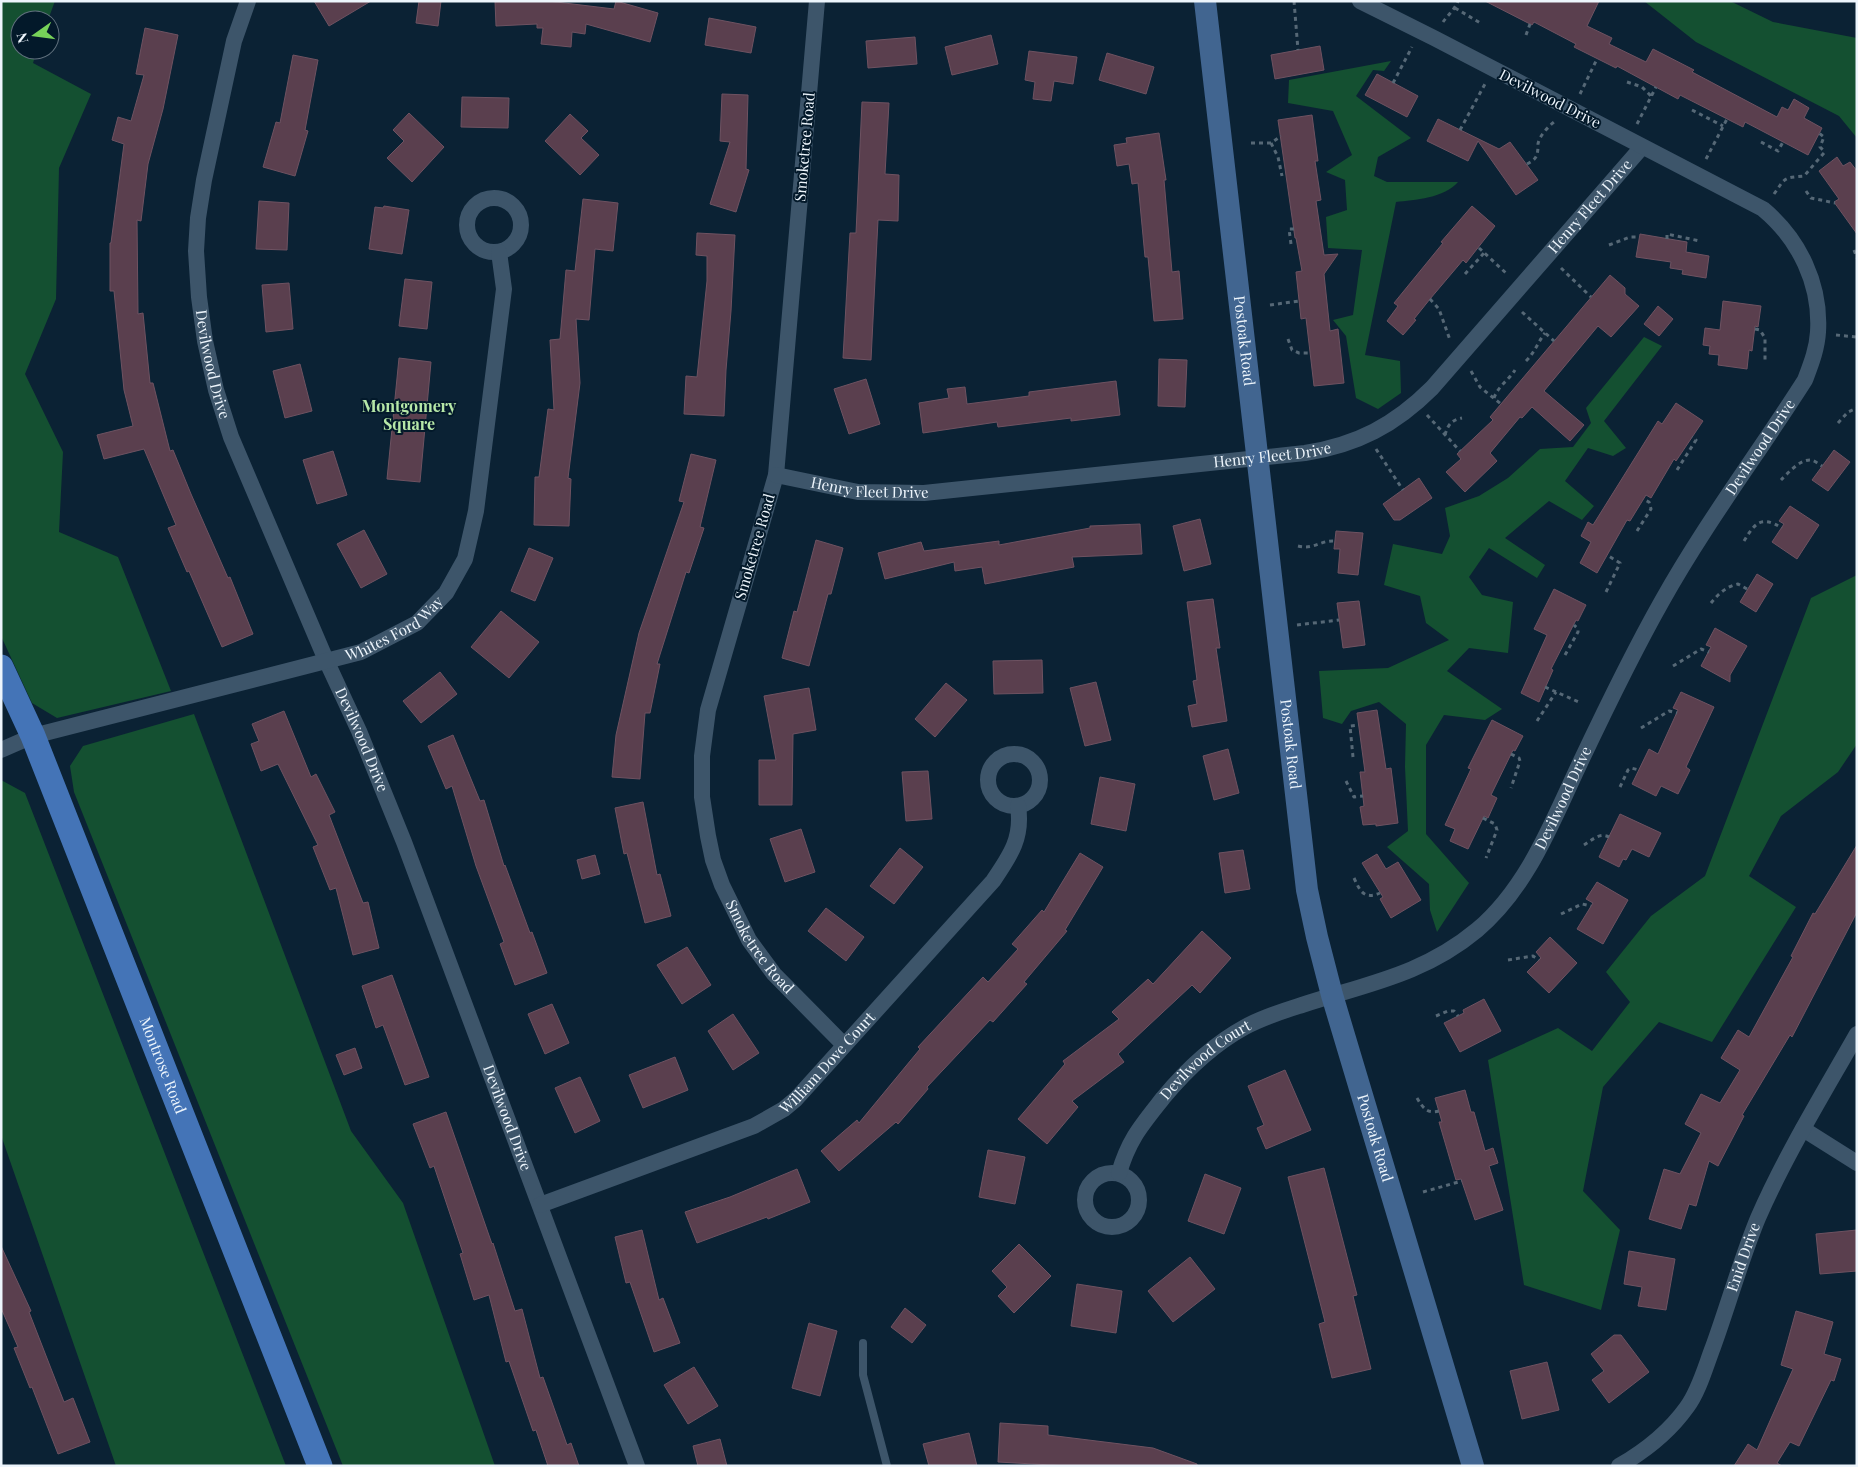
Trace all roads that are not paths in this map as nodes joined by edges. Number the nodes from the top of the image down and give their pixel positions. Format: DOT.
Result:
graph roads {
  1 [pos="248,1"];
  2 [pos="817,1"];
  3 [pos="1205,1"];
  4 [pos="1360,1"];
  5 [pos="1636,143"];
  6 [pos="499,252"];
  7 [pos="1257,457"];
  8 [pos="776,475"];
  9 [pos="326,660"];
  10 [pos="1,667"];
  11 [pos="33,736"];
  12 [pos="1,750"];
  13 [pos="1018,806"];
  14 [pos="1332,995"];
  15 [pos="1857,1034"];
  16 [pos="844,1045"];
  17 [pos="1803,1129"];
  18 [pos="1857,1163"];
  19 [pos="1119,1173"];
  20 [pos="540,1206"];
  21 [pos="863,1343"];
  22 [pos="320,1466"];
  23 [pos="637,1466"];
  24 [pos="887,1466"];
  25 [pos="1473,1466"];
  26 [pos="1619,1466"];
  1 -- 9 [label="street, Devilwood Drive"];
  2 -- 8 [label="street, Smoketree Road"];
  3 -- 7 [label="street, Postoak Road"];
  4 -- 5 [label="street, Devilwood Drive"];
  5 -- 7 [label="street, Henry Fleet Drive"];
  5 -- 14 [label="street, Devilwood Drive"];
  6 -- 9 [label="street, Whites Ford Way"];
  7 -- 8 [label="street, Henry Fleet Drive"];
  7 -- 14 [label="street, Postoak Road"];
  8 -- 16 [label="street, Smoketree Road"];
  9 -- 11 [label="street, Whites Ford Way"];
  9 -- 20 [label="street, Devilwood Drive"];
  10 -- 11 [label="main road, Montrose Road"];
  11 -- 12 [label="street, Whites Ford Way"];
  11 -- 22 [label="main road, Montrose Road"];
  13 -- 16 [label="street, William Dove Court"];
  14 -- 19 [label="street, Devilwood Court"];
  14 -- 25 [label="street, Postoak Road"];
  15 -- 17 [label="street, Enid Drive"];
  16 -- 20 [label="street, William Dove Court"];
  17 -- 18 [label="street"];
  17 -- 26 [label="street, Enid Drive"];
  20 -- 23 [label="street, Devilwood Drive"];
  21 -- 24 [label="lane"];
}
